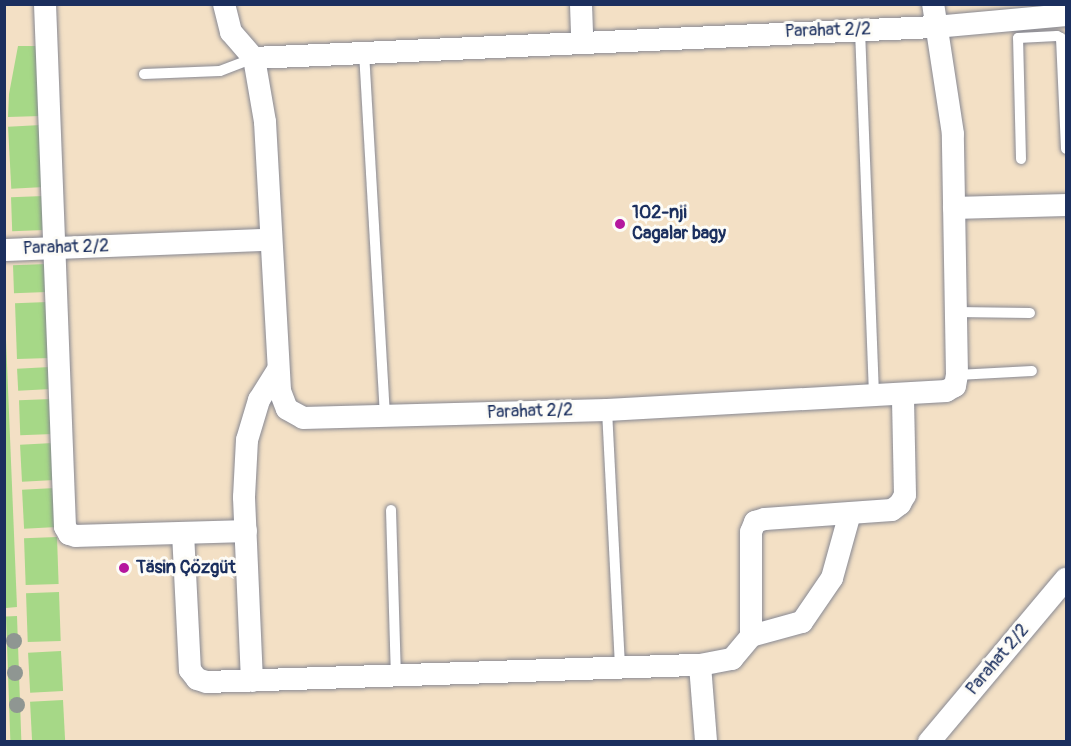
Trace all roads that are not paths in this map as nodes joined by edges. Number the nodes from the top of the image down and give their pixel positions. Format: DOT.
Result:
graph roads {
  1 [pos="45,4"];
  2 [pos="224,4"];
  3 [pos="581,4"];
  4 [pos="933,4"];
  5 [pos="1066,15"];
  6 [pos="1017,20"];
  7 [pos="935,27"];
  8 [pos="860,30"];
  9 [pos="582,41"];
  10 [pos="364,52"];
  11 [pos="254,58"];
  12 [pos="144,74"];
  13 [pos="1066,79"];
  14 [pos="1066,149"];
  15 [pos="1021,159"];
  16 [pos="1066,205"];
  17 [pos="954,208"];
  18 [pos="270,240"];
  19 [pos="55,248"];
  20 [pos="4,250"];
  21 [pos="956,312"];
  22 [pos="1030,313"];
  23 [pos="278,370"];
  24 [pos="1032,371"];
  25 [pos="952,383"];
  26 [pos="874,396"];
  27 [pos="903,396"];
  28 [pos="607,410"];
  29 [pos="386,416"];
  30 [pos="391,510"];
  31 [pos="850,513"];
  32 [pos="246,531"];
  33 [pos="183,533"];
  34 [pos="1066,579"];
  35 [pos="751,636"];
  36 [pos="700,665"];
  37 [pos="620,669"];
  38 [pos="396,676"];
  39 [pos="252,681"];
  40 [pos="706,741"];
  41 [pos="929,741"];
  1 -- 19 [label="street"];
  2 -- 11 [label="street"];
  3 -- 9 [label="street"];
  4 -- 7 [label="street"];
  5 -- 6 [label="street, Parahat 2/2"];
  6 -- 7 [label="street, Parahat 2/2"];
  6 -- 13 [label="lane"];
  6 -- 15 [label="lane"];
  7 -- 8 [label="street, Parahat 2/2"];
  7 -- 17 [label="street"];
  8 -- 9 [label="street, Parahat 2/2"];
  8 -- 26 [label="lane"];
  9 -- 10 [label="street, Parahat 2/2"];
  10 -- 11 [label="street, Parahat 2/2"];
  10 -- 29 [label="lane"];
  11 -- 12 [label="lane"];
  11 -- 18 [label="street, Parahat 2/2"];
  13 -- 14 [label="lane"];
  16 -- 17 [label="street"];
  17 -- 21 [label="street"];
  18 -- 19 [label="street, Parahat 2/2"];
  18 -- 23 [label="street, Parahat 2/2"];
  19 -- 20 [label="street, Parahat 2/2"];
  19 -- 33 [label="street"];
  21 -- 22 [label="lane"];
  21 -- 25 [label="street"];
  23 -- 29 [label="street, Parahat 2/2"];
  23 -- 32 [label="street"];
  24 -- 25 [label="lane"];
  25 -- 27 [label="street, Parahat 2/2"];
  26 -- 27 [label="street, Parahat 2/2"];
  26 -- 28 [label="street, Parahat 2/2"];
  27 -- 31 [label="street"];
  28 -- 29 [label="street, Parahat 2/2"];
  28 -- 37 [label="lane"];
  30 -- 38 [label="lane"];
  31 -- 35 [label="street"];
  31 -- 35 [label="street"];
  32 -- 33 [label="street"];
  32 -- 39 [label="street"];
  33 -- 39 [label="street"];
  34 -- 41 [label="street, Parahat 2/2"];
  35 -- 36 [label="street"];
  36 -- 37 [label="street"];
  36 -- 40 [label="street"];
  37 -- 38 [label="street"];
  38 -- 39 [label="street"];
}
